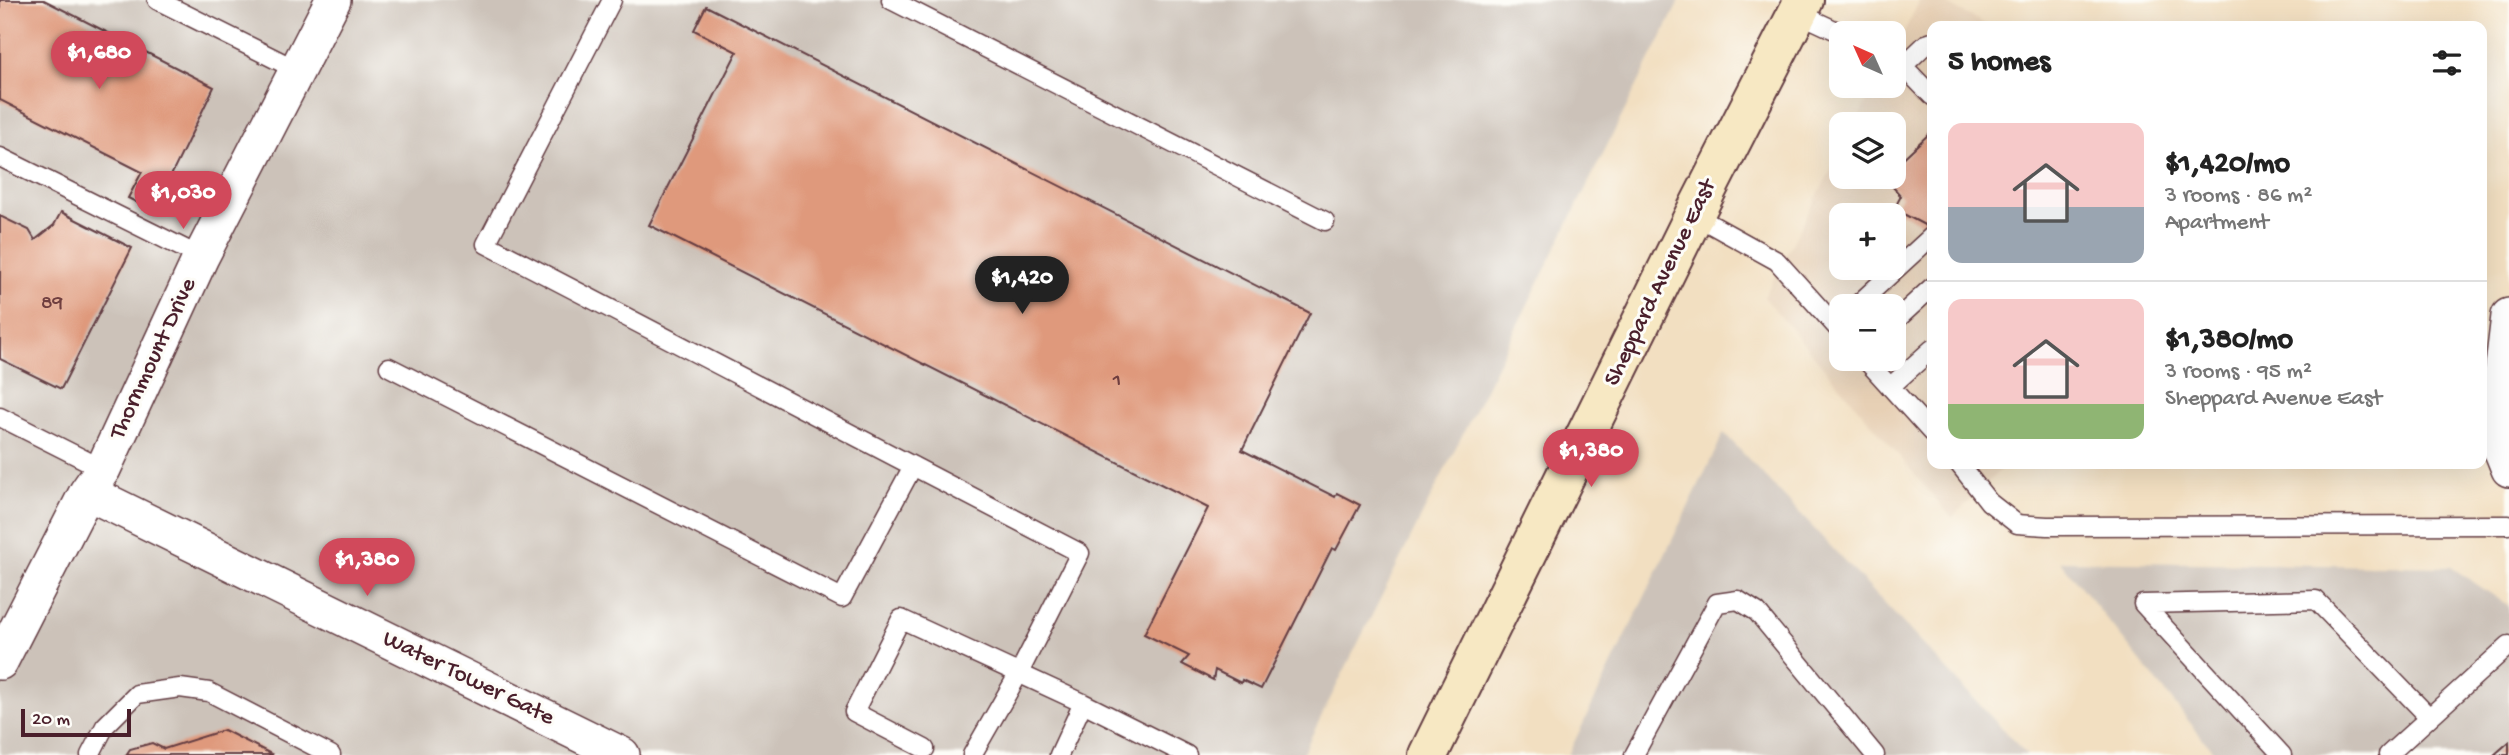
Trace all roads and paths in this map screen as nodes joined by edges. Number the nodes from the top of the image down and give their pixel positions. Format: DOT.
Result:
graph roads {
  1 [pos="156,0"];
  2 [pos="333,0"];
  3 [pos="612,0"];
  4 [pos="891,0"];
  5 [pos="1801,6"];
  6 [pos="1829,25"];
  7 [pos="1927,44"];
  8 [pos="1906,58"];
  9 [pos="297,69"];
  10 [pos="1906,71"];
  11 [pos="1927,91"];
  12 [pos="0,157"];
  13 [pos="1694,215"];
  14 [pos="1325,221"];
  15 [pos="1927,241"];
  16 [pos="201,257"];
  17 [pos="1927,292"];
  18 [pos="1869,294"];
  19 [pos="1906,311"];
  20 [pos="1829,316"];
  21 [pos="2509,316"];
  22 [pos="1927,354"];
  23 [pos="389,367"];
  24 [pos="1875,371"];
  25 [pos="1890,387"];
  26 [pos="1924,416"];
  27 [pos="0,417"];
  28 [pos="913,466"];
  29 [pos="2509,468"];
  30 [pos="1964,469"];
  31 [pos="95,480"];
  32 [pos="2509,525"];
  33 [pos="2509,645"];
  34 [pos="0,662"];
  35 [pos="1020,673"];
  36 [pos="1083,703"];
  37 [pos="2429,717"];
  38 [pos="925,749"];
  39 [pos="90,755"];
  40 [pos="331,755"];
  41 [pos="622,755"];
  42 [pos="972,755"];
  43 [pos="1059,755"];
  44 [pos="1187,755"];
  45 [pos="1428,755"];
  46 [pos="1633,755"];
  47 [pos="1875,755"];
  48 [pos="2282,755"];
  49 [pos="2388,755"];
  1 -- 9 [label="lane"];
  2 -- 9 [label="street, Thornmount Drive"];
  3 -- 28 [label="lane"];
  4 -- 14 [label="lane"];
  5 -- 6 [label="lane"];
  5 -- 13 [label="main road, Sheppard Avenue East"];
  7 -- 8 [label="lane"];
  9 -- 16 [label="street, Thornmount Drive"];
  10 -- 11 [label="lane"];
  12 -- 16 [label="lane"];
  13 -- 20 [label="lane"];
  13 -- 45 [label="main road, Sheppard Avenue East"];
  15 -- 18 [label="lane"];
  16 -- 31 [label="street, Thornmount Drive"];
  17 -- 19 [label="lane"];
  21 -- 29 [label="street"];
  22 -- 25 [label="lane"];
  23 -- 28 [label="lane"];
  24 -- 25 [label="lane"];
  25 -- 26 [label="lane"];
  27 -- 31 [label="lane"];
  28 -- 35 [label="lane"];
  30 -- 32 [label="lane"];
  31 -- 34 [label="street, Thornmount Drive"];
  31 -- 41 [label="street, Water Tower Gate"];
  33 -- 37 [label="lane"];
  35 -- 36 [label="lane"];
  35 -- 38 [label="lane"];
  35 -- 42 [label="lane"];
  36 -- 43 [label="lane"];
  36 -- 44 [label="lane"];
  37 -- 48 [label="lane"];
  37 -- 49 [label="lane"];
  39 -- 40 [label="lane"];
  46 -- 47 [label="lane"];
}
